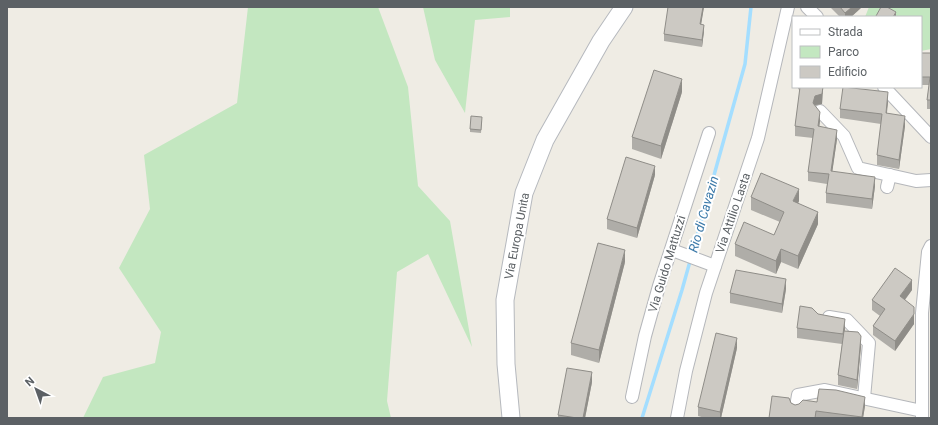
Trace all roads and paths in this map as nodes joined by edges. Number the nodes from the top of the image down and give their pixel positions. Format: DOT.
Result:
graph roads {
  1 [pos="624,7"];
  2 [pos="788,7"];
  3 [pos="807,7"];
  4 [pos="816,16"];
  5 [pos="885,88"];
  6 [pos="820,111"];
  7 [pos="709,133"];
  8 [pos="931,138"];
  9 [pos="931,180"];
  10 [pos="931,246"];
  11 [pos="672,250"];
  12 [pos="715,266"];
  13 [pos="922,313"];
  14 [pos="819,316"];
  15 [pos="931,329"];
  16 [pos="632,397"];
  17 [pos="864,398"];
  18 [pos="796,407"];
  19 [pos="922,414"];
  20 [pos="512,418"];
  21 [pos="677,418"];
  1 -- 20 [label="main road, Via Europa Unita"];
  2 -- 12 [label="street, Via Attilio Lasta"];
  3 -- 4 [label="street"];
  5 -- 8 [label="street"];
  6 -- 9 [label="street"];
  7 -- 11 [label="street, Via Guido Mattuzzi"];
  10 -- 13 [label="street"];
  11 -- 12 [label="street"];
  11 -- 16 [label="street, Via Guido Mattuzzi"];
  12 -- 21 [label="street, Via Attilio Lasta"];
  13 -- 15 [label="street"];
  13 -- 19 [label="street"];
  14 -- 17 [label="street"];
  17 -- 18 [label="street"];
  17 -- 19 [label="street"];
}
